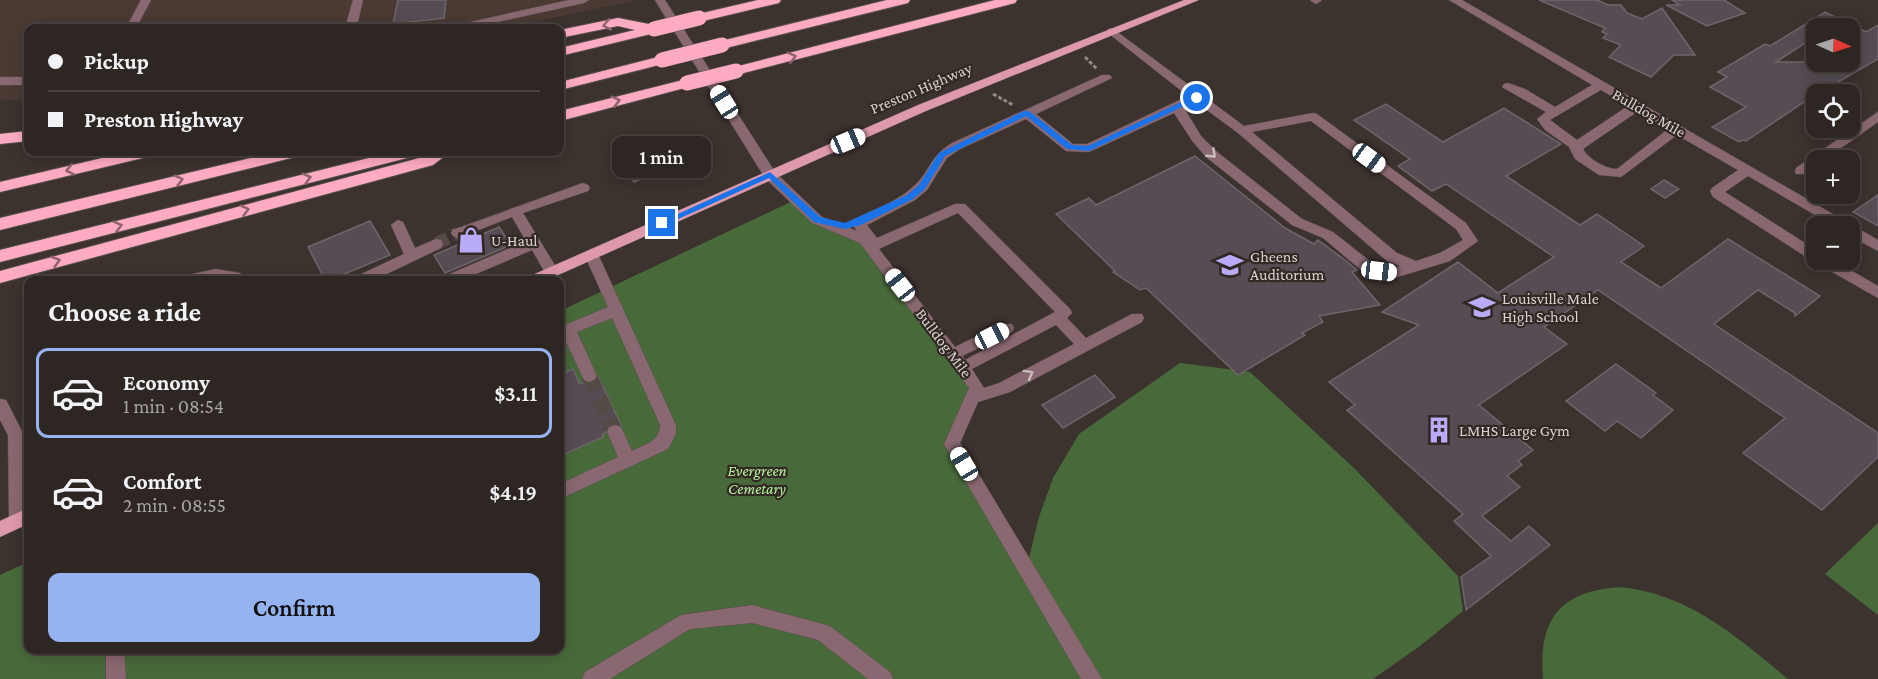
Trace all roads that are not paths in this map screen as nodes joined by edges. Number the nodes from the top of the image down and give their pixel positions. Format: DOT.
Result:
graph roads {
  1 [pos="146,0"];
  2 [pos="358,0"];
  3 [pos="584,0"];
  4 [pos="660,0"];
  5 [pos="774,0"];
  6 [pos="903,0"];
  7 [pos="1010,0"];
  8 [pos="1194,0"];
  9 [pos="1454,0"];
  10 [pos="133,24"];
  11 [pos="352,24"];
  12 [pos="475,24"];
  13 [pos="654,29"];
  14 [pos="1112,32"];
  15 [pos="564,33"];
  16 [pos="564,51"];
  17 [pos="1106,78"];
  18 [pos="0,81"];
  19 [pos="24,81"];
  20 [pos="564,85"];
  21 [pos="1601,85"];
  22 [pos="1508,87"];
  23 [pos="1197,98"];
  24 [pos="1637,106"];
  25 [pos="1177,107"];
  26 [pos="1554,111"];
  27 [pos="1027,112"];
  28 [pos="564,115"];
  29 [pos="1878,117"];
  30 [pos="1676,129"];
  31 [pos="1242,130"];
  32 [pos="24,136"];
  33 [pos="0,139"];
  34 [pos="1576,147"];
  35 [pos="130,156"];
  36 [pos="279,156"];
  37 [pos="395,156"];
  38 [pos="436,156"];
  39 [pos="1747,170"];
  40 [pos="1801,171"];
  41 [pos="770,175"];
  42 [pos="0,187"];
  43 [pos="583,188"];
  44 [pos="515,211"];
  45 [pos="1827,216"];
  46 [pos="817,220"];
  47 [pos="858,223"];
  48 [pos="0,224"];
  49 [pos="398,225"];
  50 [pos="458,233"];
  51 [pos="1860,236"];
  52 [pos="535,243"];
  53 [pos="435,244"];
  54 [pos="875,244"];
  55 [pos="1878,246"];
  56 [pos="1806,250"];
  57 [pos="591,254"];
  58 [pos="0,256"];
  59 [pos="412,256"];
  60 [pos="1416,267"];
  61 [pos="1840,270"];
  62 [pos="552,272"];
  63 [pos="207,276"];
  64 [pos="233,276"];
  65 [pos="370,276"];
  66 [pos="459,276"];
  67 [pos="544,276"];
  68 [pos="0,277"];
  69 [pos="1878,293"];
  70 [pos="616,310"];
  71 [pos="1057,317"];
  72 [pos="1137,318"];
  73 [pos="1007,328"];
  74 [pos="564,332"];
  75 [pos="1084,345"];
  76 [pos="961,351"];
  77 [pos="970,364"];
  78 [pos="589,376"];
  79 [pos="976,392"];
  80 [pos="0,405"];
  81 [pos="615,432"];
  82 [pos="628,460"];
  83 [pos="564,490"];
  84 [pos="23,518"];
  85 [pos="0,529"];
  86 [pos="115,654"];
  87 [pos="116,679"];
  88 [pos="592,679"];
  89 [pos="883,679"];
  90 [pos="1092,679"];
  1 -- 10 [label="street"];
  2 -- 11 [label="street"];
  3 -- 12 [label="street"];
  4 -- 41 [label="street, Bulldog Mile"];
  5 -- 13 [label="highway, bridge"];
  6 -- 20 [label="highway, bridge"];
  28 -- 7 [label="highway, one-way, bridge"];
  8 -- 14 [label="main road, Preston Highway"];
  9 -- 21 [label="street, Bulldog Mile"];
  13 -- 15 [label="highway, one-way"];
  13 -- 16 [label="highway"];
  14 -- 23 [label="street"];
  14 -- 41 [label="main road, Preston Highway"];
  17 -- 27 [label="street"];
  18 -- 19 [label="street"];
  21 -- 24 [label="street, Bulldog Mile"];
  21 -- 26 [label="street"];
  22 -- 26 [label="street"];
  23 -- 25 [label="street"];
  23 -- 31 [label="street"];
  24 -- 30 [label="street, Bulldog Mile"];
  24 -- 34 [label="street"];
  25 -- 27 [label="street"];
  25 -- 60 [label="street, one-way"];
  26 -- 34 [label="street"];
  27 -- 47 [label="street"];
  29 -- 40 [label="street"];
  30 -- 34 [label="street"];
  30 -- 39 [label="street, Bulldog Mile"];
  31 -- 60 [label="street"];
  31 -- 60 [label="street"];
  32 -- 33 [label="highway"];
  35 -- 42 [label="highway, one-way"];
  48 -- 36 [label="highway, one-way"];
  58 -- 37 [label="highway, one-way"];
  68 -- 38 [label="highway, one-way"];
  39 -- 45 [label="street, Bulldog Mile"];
  39 -- 56 [label="street"];
  41 -- 46 [label="street, Bulldog Mile"];
  41 -- 57 [label="main road, Preston Highway"];
  43 -- 44 [label="street"];
  44 -- 50 [label="street"];
  44 -- 52 [label="street"];
  46 -- 47 [label="street"];
  46 -- 79 [label="street, Bulldog Mile"];
  47 -- 54 [label="street"];
  49 -- 59 [label="street"];
  51 -- 55 [label="street"];
  52 -- 62 [label="street"];
  52 -- 66 [label="street"];
  53 -- 59 [label="street"];
  54 -- 71 [label="street"];
  54 -- 76 [label="street"];
  57 -- 62 [label="main road, Preston Highway"];
  57 -- 70 [label="street"];
  59 -- 65 [label="street"];
  61 -- 69 [label="street"];
  62 -- 67 [label="main road, Preston Highway"];
  63 -- 64 [label="street"];
  70 -- 74 [label="street"];
  70 -- 82 [label="street"];
  71 -- 75 [label="street"];
  71 -- 77 [label="street"];
  72 -- 75 [label="street"];
  73 -- 76 [label="street"];
  74 -- 78 [label="street"];
  79 -- 75 [label="street, one-way"];
  76 -- 77 [label="street"];
  77 -- 79 [label="street"];
  79 -- 90 [label="street, Bulldog Mile"];
  80 -- 84 [label="street"];
  81 -- 82 [label="street"];
  82 -- 83 [label="street"];
  84 -- 85 [label="main road"];
  86 -- 87 [label="street"];
  88 -- 89 [label="street"];
}
